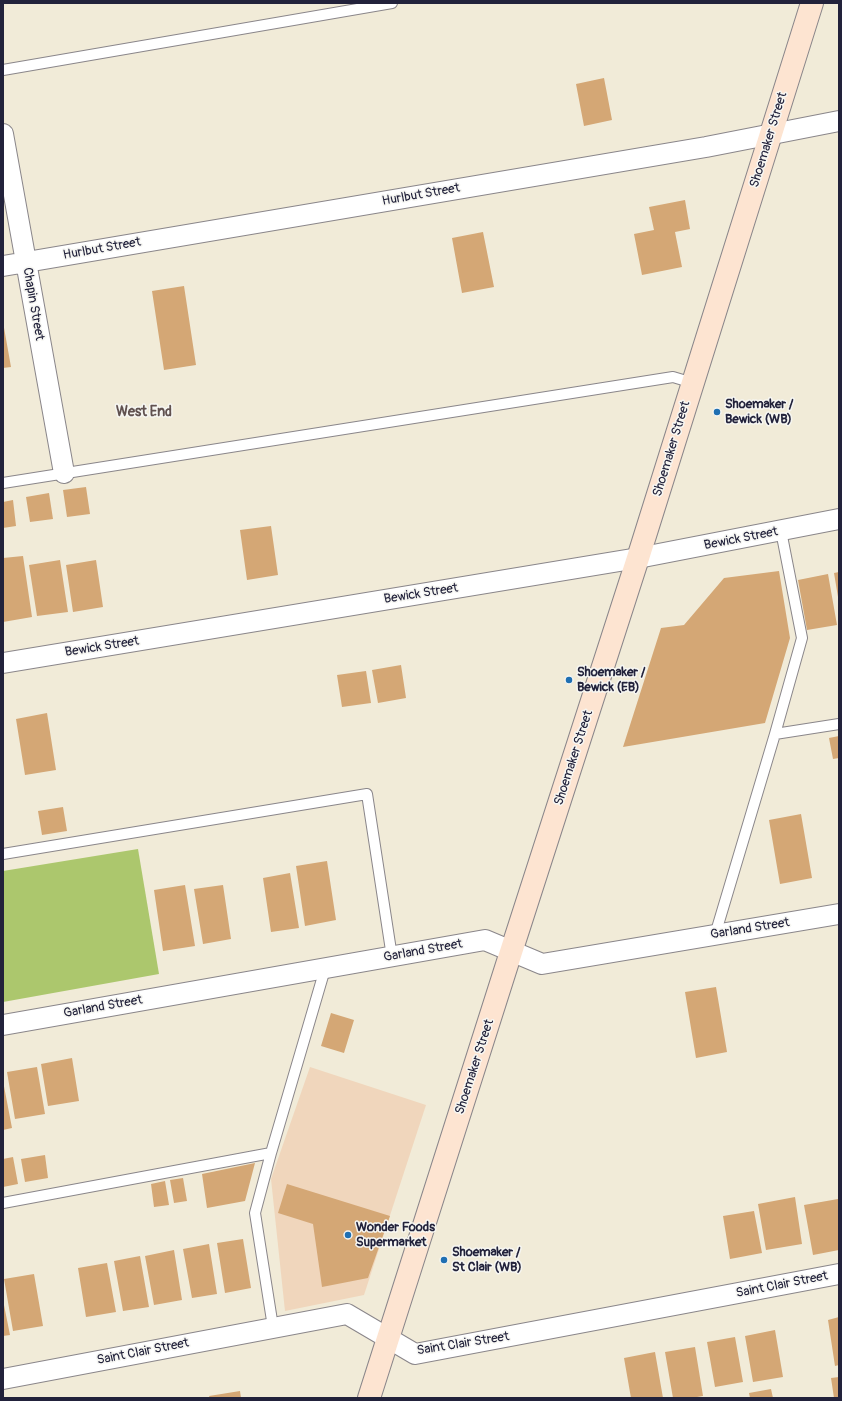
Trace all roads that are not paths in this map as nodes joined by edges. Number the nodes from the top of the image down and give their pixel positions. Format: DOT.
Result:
graph roads {
  1 [pos="392,3"];
  2 [pos="812,3"];
  3 [pos="3,70"];
  4 [pos="839,121"];
  5 [pos="3,134"];
  6 [pos="770,134"];
  7 [pos="26,262"];
  8 [pos="3,266"];
  9 [pos="693,383"];
  10 [pos="64,473"];
  11 [pos="3,483"];
  12 [pos="839,519"];
  13 [pos="781,531"];
  14 [pos="638,558"];
  15 [pos="3,663"];
  16 [pos="839,724"];
  17 [pos="775,734"];
  18 [pos="3,854"];
  19 [pos="839,914"];
  20 [pos="715,935"];
  21 [pos="511,952"];
  22 [pos="392,957"];
  23 [pos="325,968"];
  24 [pos="3,1025"];
  25 [pos="271,1153"];
  26 [pos="3,1203"];
  27 [pos="839,1274"];
  28 [pos="274,1328"];
  29 [pos="388,1337"];
  30 [pos="3,1379"];
  31 [pos="370,1398"];
  1 -- 3 [label="lane"];
  2 -- 6 [label="street, Shoemaker Street"];
  4 -- 6 [label="street, Hurlbut Street"];
  5 -- 7 [label="street, Chapin Street"];
  6 -- 7 [label="street, Hurlbut Street"];
  6 -- 9 [label="street, Shoemaker Street"];
  7 -- 8 [label="street, Hurlbut Street"];
  7 -- 10 [label="street, Chapin Street"];
  9 -- 10 [label="lane"];
  9 -- 14 [label="street, Shoemaker Street"];
  10 -- 11 [label="lane"];
  12 -- 13 [label="street, Bewick Street"];
  13 -- 14 [label="street, Bewick Street"];
  13 -- 17 [label="lane"];
  14 -- 15 [label="street, Bewick Street"];
  14 -- 21 [label="street, Shoemaker Street"];
  16 -- 17 [label="lane"];
  17 -- 20 [label="lane"];
  18 -- 22 [label="lane"];
  19 -- 20 [label="street, Garland Street"];
  20 -- 21 [label="street, Garland Street"];
  21 -- 22 [label="street, Garland Street"];
  21 -- 29 [label="street, Shoemaker Street"];
  22 -- 23 [label="street, Garland Street"];
  23 -- 24 [label="street, Garland Street"];
  23 -- 25 [label="lane"];
  25 -- 26 [label="lane"];
  25 -- 28 [label="lane"];
  27 -- 29 [label="street, Saint Clair Street"];
  28 -- 29 [label="street, Saint Clair Street"];
  28 -- 30 [label="street, Saint Clair Street"];
  29 -- 31 [label="street, Shoemaker Street"];
}
